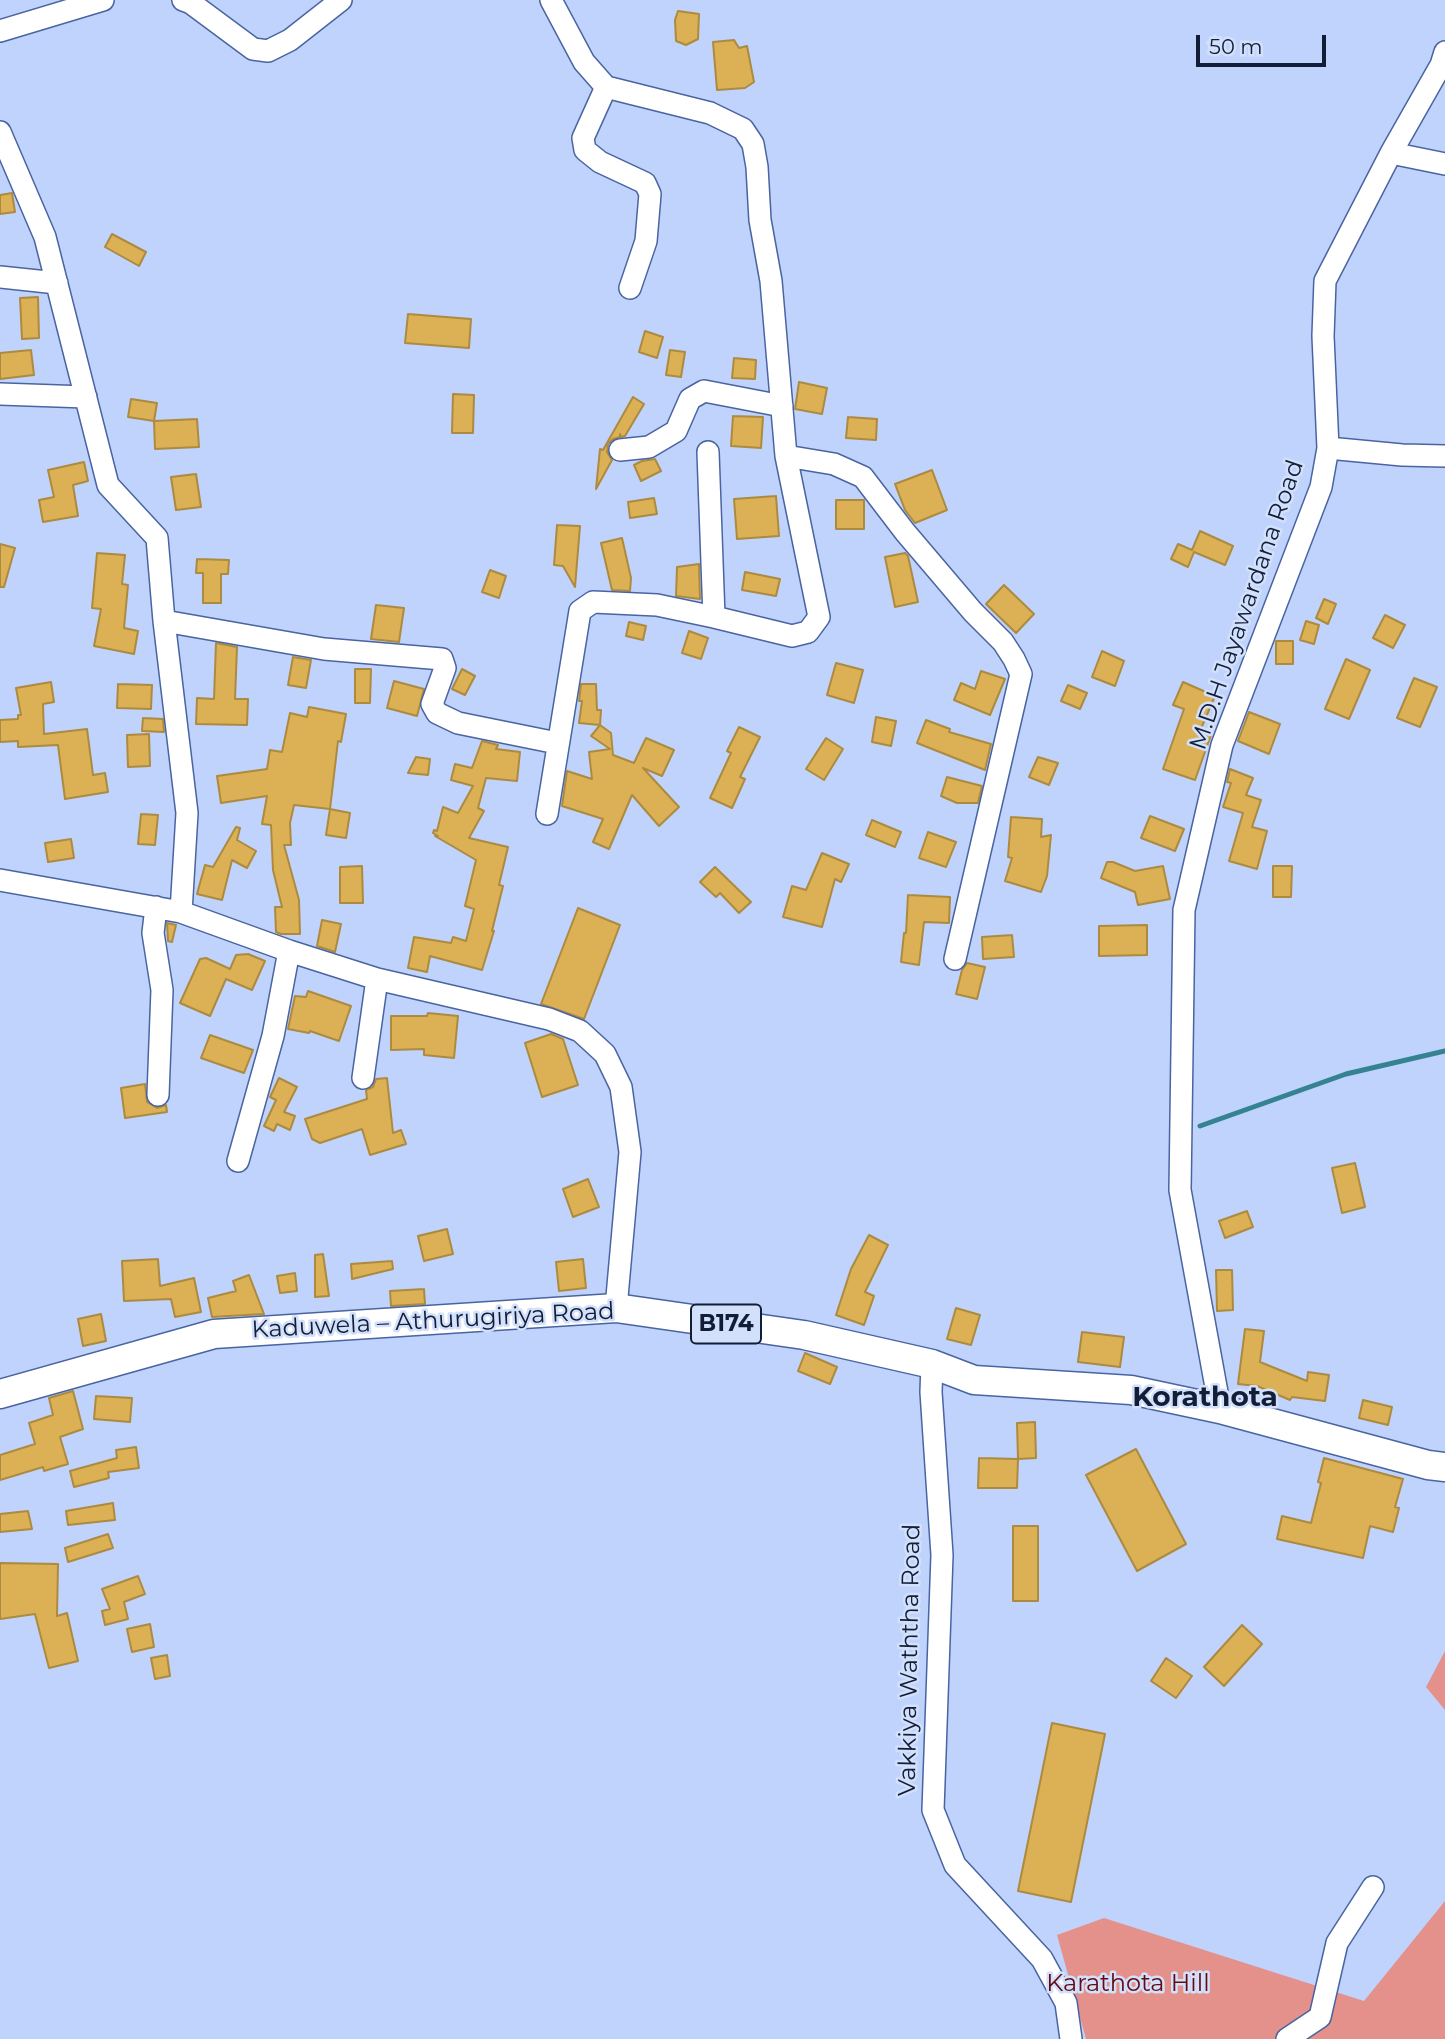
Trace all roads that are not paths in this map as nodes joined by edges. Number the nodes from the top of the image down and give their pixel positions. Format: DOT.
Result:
graph roads {
  1 [pos="103,0"];
  2 [pos="183,0"];
  3 [pos="341,0"];
  4 [pos="551,0"];
  5 [pos="0,32"];
  6 [pos="1445,52"];
  7 [pos="606,87"];
  8 [pos="0,132"];
  9 [pos="1391,153"];
  10 [pos="1445,164"];
  11 [pos="0,277"];
  12 [pos="57,283"];
  13 [pos="630,288"];
  14 [pos="0,394"];
  15 [pos="86,397"];
  16 [pos="782,406"];
  17 [pos="1328,447"];
  18 [pos="620,450"];
  19 [pos="708,452"];
  20 [pos="786,456"];
  21 [pos="1445,456"];
  22 [pos="714,617"];
  23 [pos="164,621"];
  24 [pos="557,743"];
  25 [pos="547,814"];
  26 [pos="0,880"];
  27 [pos="156,907"];
  28 [pos="181,912"];
  29 [pos="289,951"];
  30 [pos="955,959"];
  31 [pos="377,979"];
  32 [pos="363,1078"];
  33 [pos="158,1095"];
  34 [pos="237,1161"];
  35 [pos="616,1308"];
  36 [pos="932,1364"];
  37 [pos="0,1394"];
  38 [pos="1220,1409"];
  39 [pos="1445,1467"];
  40 [pos="1373,1887"];
  41 [pos="1071,2039"];
  42 [pos="1287,2039"];
  1 -- 5 [label="street"];
  2 -- 3 [label="street"];
  4 -- 7 [label="street"];
  6 -- 9 [label="street, M.D.H Jayawardana Road"];
  7 -- 13 [label="street"];
  7 -- 16 [label="street"];
  8 -- 12 [label="street"];
  9 -- 10 [label="street"];
  9 -- 17 [label="street, M.D.H Jayawardana Road"];
  11 -- 12 [label="street"];
  12 -- 15 [label="street"];
  14 -- 15 [label="street"];
  15 -- 23 [label="street"];
  16 -- 18 [label="street"];
  16 -- 20 [label="street"];
  17 -- 21 [label="street"];
  17 -- 38 [label="street, M.D.H Jayawardana Road"];
  19 -- 22 [label="street"];
  20 -- 22 [label="street"];
  20 -- 30 [label="street"];
  22 -- 24 [label="street"];
  23 -- 24 [label="street"];
  23 -- 28 [label="street"];
  24 -- 25 [label="street"];
  26 -- 27 [label="street"];
  27 -- 28 [label="street"];
  27 -- 33 [label="street"];
  28 -- 29 [label="street"];
  29 -- 31 [label="street"];
  29 -- 34 [label="street"];
  31 -- 32 [label="street"];
  31 -- 35 [label="street"];
  35 -- 36 [label="main road, Kaduwela – Athurugiriya Road / B174"];
  35 -- 37 [label="main road, Kaduwela – Athurugiriya Road / B174"];
  36 -- 38 [label="main road, Kaduwela – Athurugiriya Road / B174"];
  36 -- 41 [label="street, Vakkiya Waththa Road"];
  38 -- 39 [label="main road, Kaduwela – Athurugiriya Road / B174"];
  40 -- 42 [label="street"];
}
